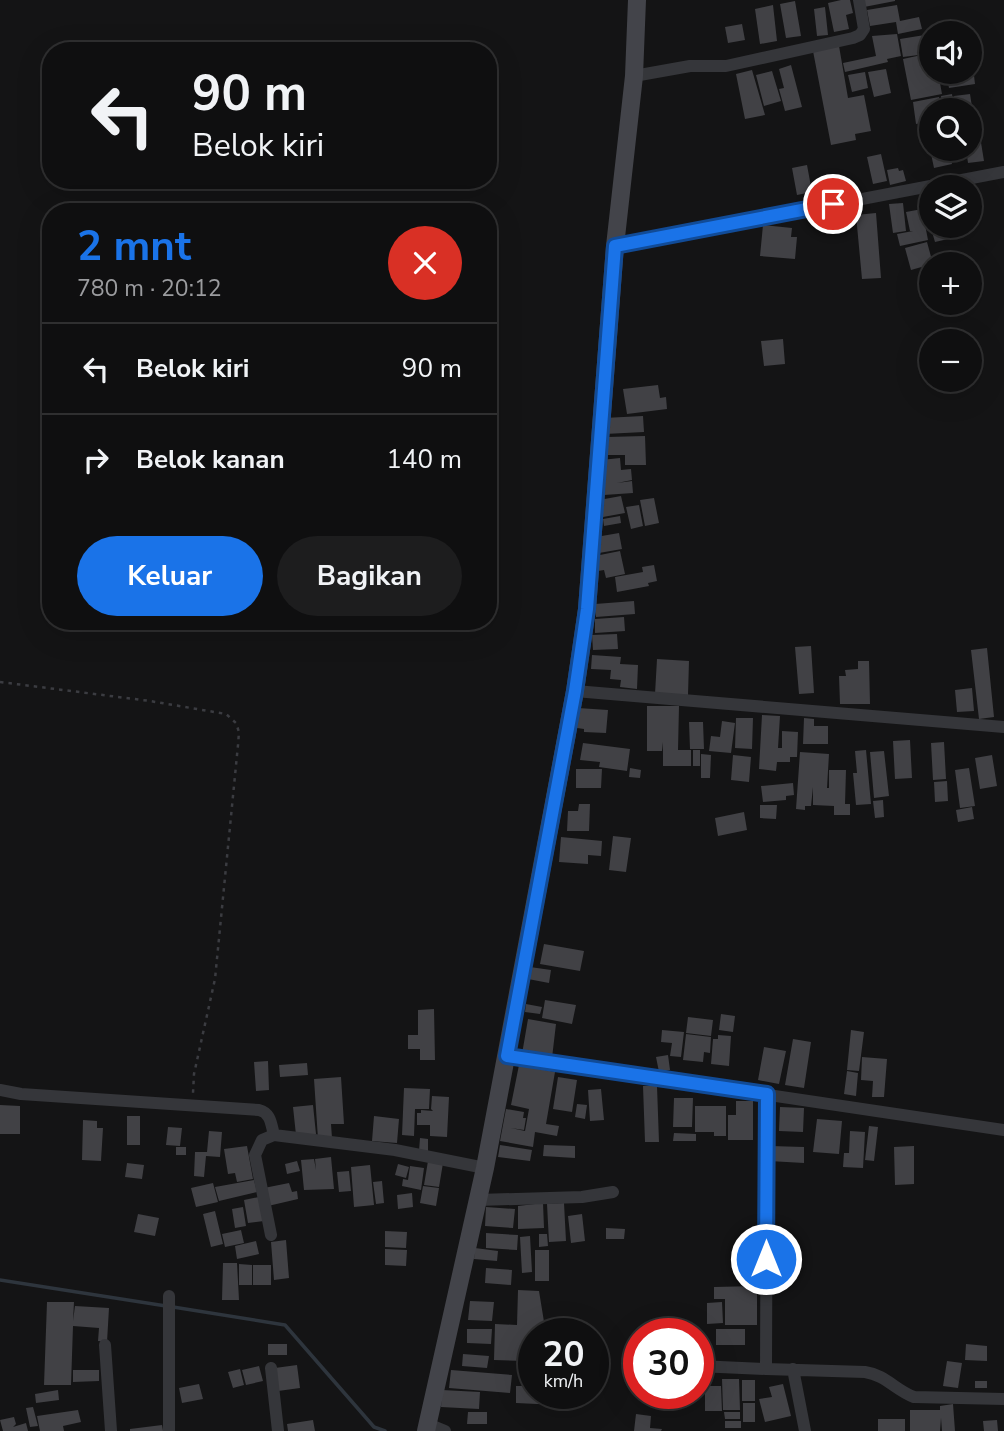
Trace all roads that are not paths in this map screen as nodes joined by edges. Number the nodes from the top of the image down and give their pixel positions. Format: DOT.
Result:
graph roads {
  1 [pos="637,0"];
  2 [pos="859,0"];
  3 [pos="634,76"];
  4 [pos="1004,172"];
  5 [pos="615,246"];
  6 [pos="575,691"];
  7 [pos="1004,727"];
  8 [pos="507,1056"];
  9 [pos="0,1090"];
  10 [pos="767,1094"];
  11 [pos="1004,1130"];
  12 [pos="274,1135"];
  13 [pos="485,1168"];
  14 [pos="613,1192"];
  15 [pos="478,1200"];
  16 [pos="271,1236"];
  17 [pos="169,1296"];
  18 [pos="105,1345"];
  19 [pos="714,1367"];
  20 [pos="271,1368"];
  21 [pos="766,1369"];
  22 [pos="793,1369"];
  23 [pos="1004,1399"];
  24 [pos="427,1428"];
  25 [pos="111,1431"];
  26 [pos="169,1431"];
  27 [pos="278,1431"];
  28 [pos="445,1431"];
  29 [pos="806,1431"];
  1 -- 3 [label="street"];
  2 -- 3 [label="street"];
  3 -- 5 [label="street"];
  4 -- 5 [label="street"];
  5 -- 6 [label="street"];
  6 -- 7 [label="street"];
  6 -- 8 [label="street"];
  8 -- 10 [label="street"];
  8 -- 13 [label="street"];
  9 -- 12 [label="street"];
  10 -- 11 [label="street"];
  10 -- 21 [label="street"];
  12 -- 13 [label="street"];
  12 -- 16 [label="street"];
  13 -- 15 [label="street"];
  14 -- 15 [label="street"];
  15 -- 24 [label="street"];
  17 -- 26 [label="street"];
  18 -- 25 [label="street"];
  19 -- 21 [label="street"];
  20 -- 27 [label="street"];
  21 -- 22 [label="street"];
  22 -- 23 [label="street"];
  22 -- 29 [label="street"];
  24 -- 28 [label="street"];
}
